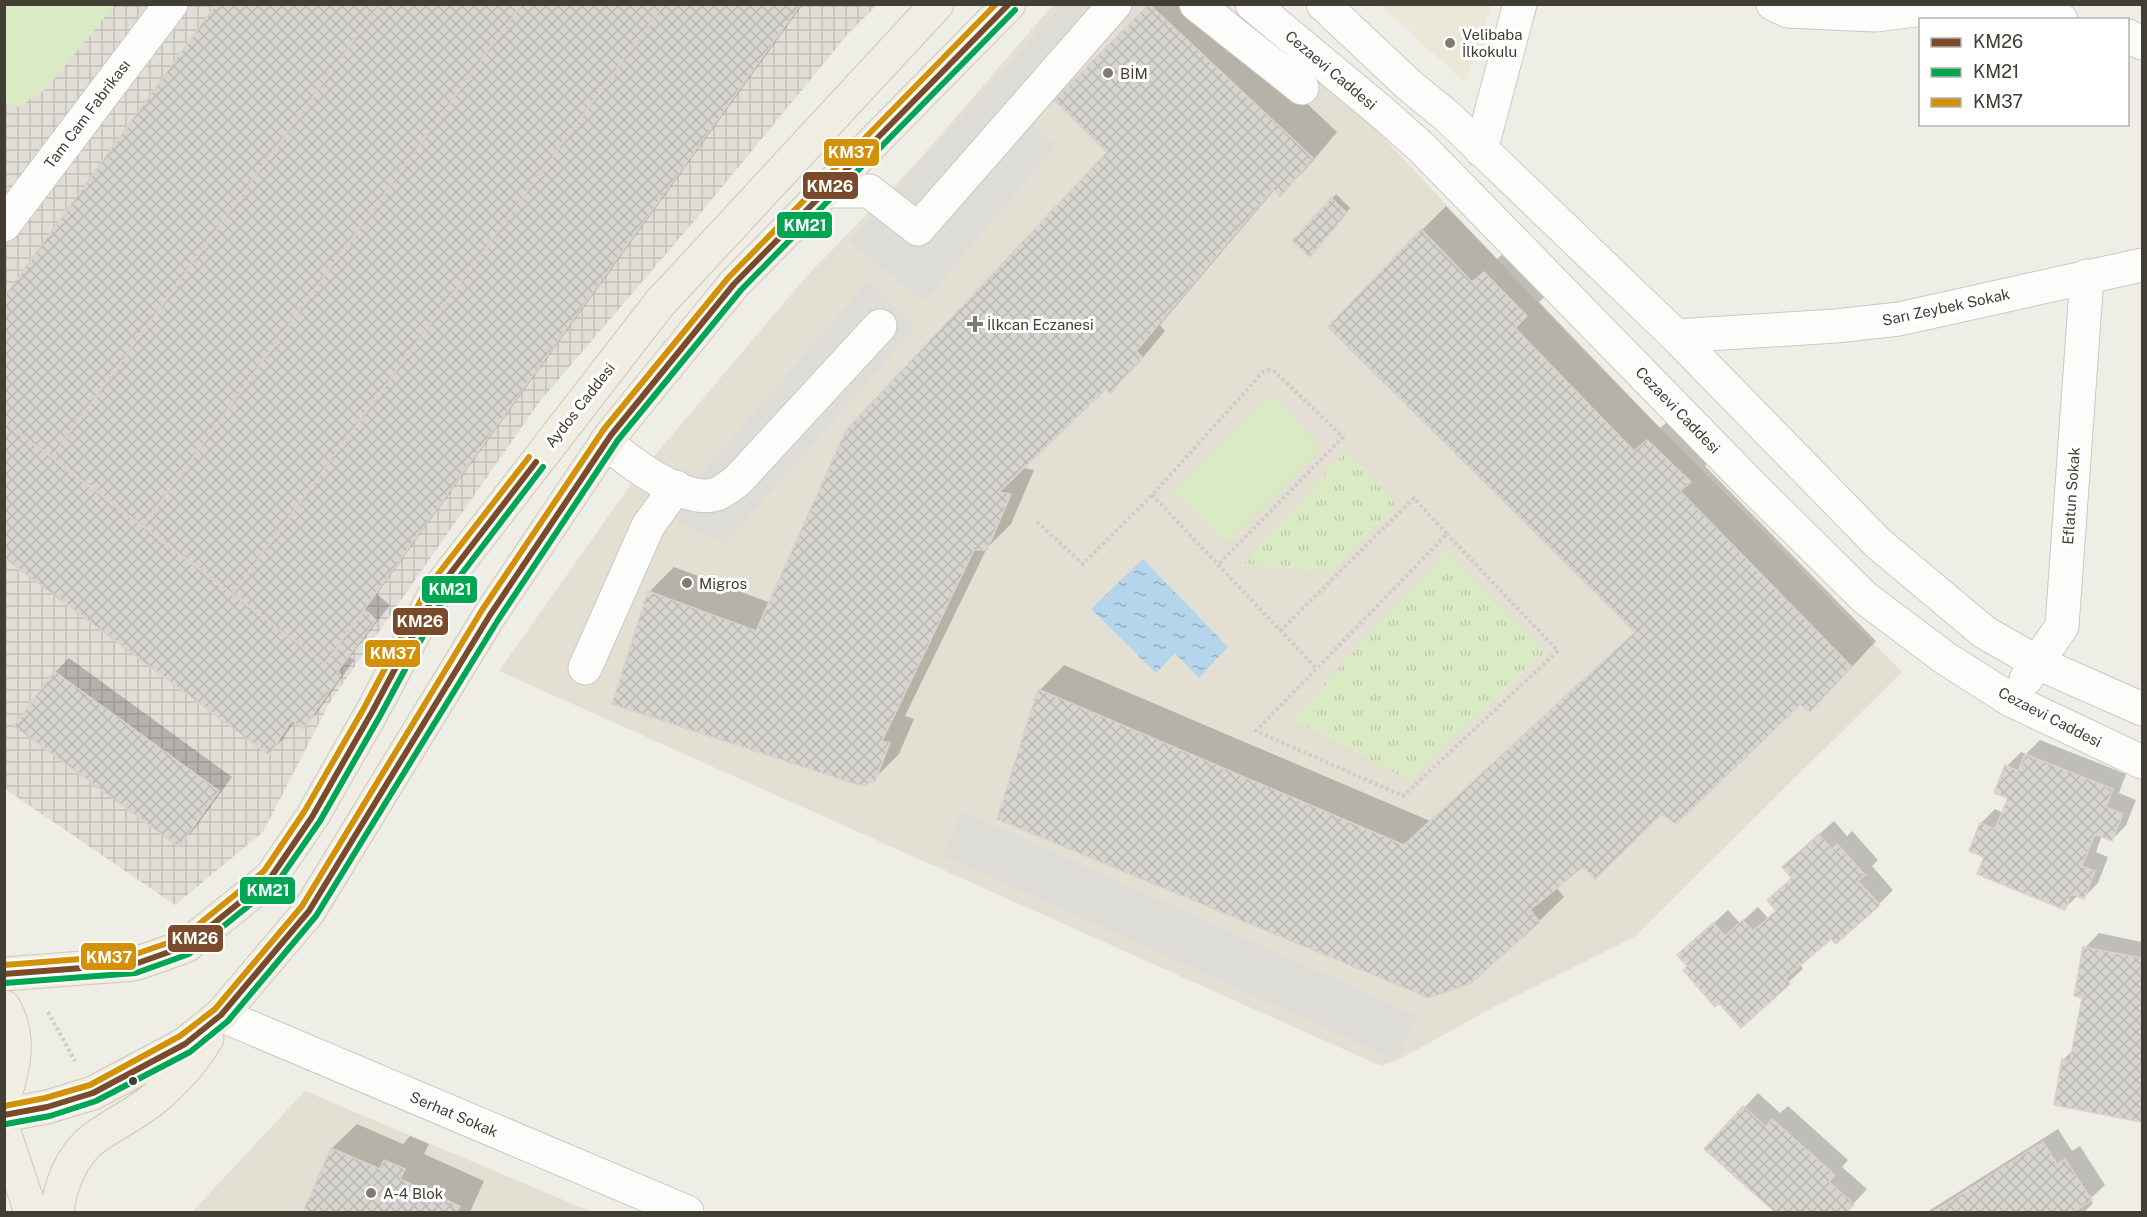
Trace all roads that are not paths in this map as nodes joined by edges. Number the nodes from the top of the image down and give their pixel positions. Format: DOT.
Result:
graph roads {
  1 [pos="171,4"];
  2 [pos="937,4"];
  3 [pos="1009,4"];
  4 [pos="1115,4"];
  5 [pos="1196,4"];
  6 [pos="1252,4"];
  7 [pos="1323,4"];
  8 [pos="1520,4"];
  9 [pos="1773,4"];
  10 [pos="1964,4"];
  11 [pos="1972,4"];
  12 [pos="2050,18"];
  13 [pos="1302,88"];
  14 [pos="1481,150"];
  15 [pos="824,191"];
  16 [pos="4,225"];
  17 [pos="2142,265"];
  18 [pos="2087,276"];
  19 [pos="880,326"];
  20 [pos="1676,336"];
  21 [pos="606,442"];
  22 [pos="676,487"];
  23 [pos="2038,663"];
  24 [pos="585,668"];
  25 [pos="2011,700"];
  26 [pos="2142,709"];
  27 [pos="2142,762"];
  28 [pos="19,973"];
  29 [pos="4,1007"];
  30 [pos="221,1015"];
  31 [pos="4,1098"];
  32 [pos="4,1115"];
  33 [pos="4,1132"];
  34 [pos="51,1205"];
  35 [pos="31,1212"];
  36 [pos="687,1212"];
  1 -- 16 [label="street, Tam Cam Fabrikası"];
  2 -- 28 [label="main road, Aydos Caddesi"];
  3 -- 15 [label="main road"];
  4 -- 15 [label="street"];
  5 -- 13 [label="street"];
  6 -- 25 [label="street, Cezaevi Caddesi"];
  7 -- 14 [label="street"];
  8 -- 14 [label="street"];
  9 -- 10 [label="street"];
  11 -- 12 [label="street"];
  14 -- 20 [label="street"];
  15 -- 21 [label="main road"];
  17 -- 18 [label="street, Sarı Zeybek Sokak"];
  18 -- 20 [label="street, Sarı Zeybek Sokak"];
  18 -- 23 [label="street, Eflatun Sokak"];
  19 -- 22 [label="street"];
  20 -- 23 [label="street"];
  21 -- 22 [label="street"];
  21 -- 30 [label="main road"];
  22 -- 24 [label="street"];
  23 -- 25 [label="street, Eflatun Sokak"];
  23 -- 26 [label="street"];
  25 -- 27 [label="street, Cezaevi Caddesi"];
  29 -- 31 [label="main road"];
  30 -- 32 [label="main road"];
  30 -- 34 [label="main road"];
  30 -- 36 [label="street, Serhat Sokak"];
  33 -- 35 [label="main road"];
}
